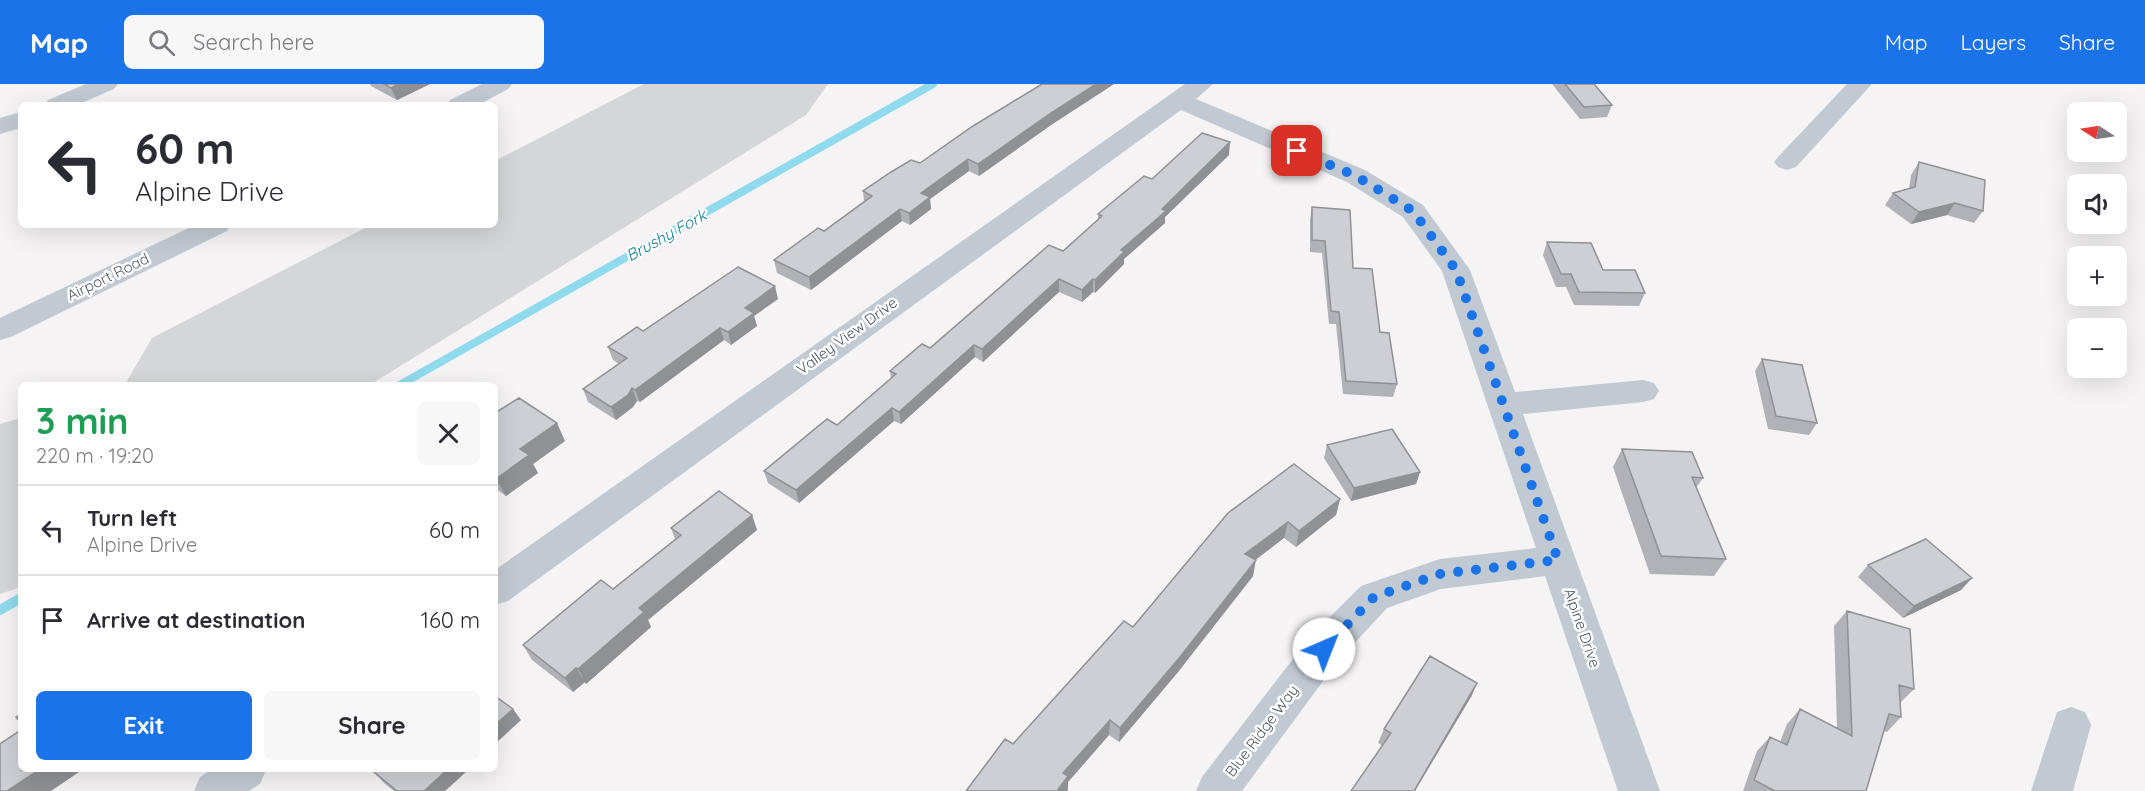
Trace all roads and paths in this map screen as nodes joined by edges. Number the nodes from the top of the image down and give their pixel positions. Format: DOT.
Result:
graph roads {
  1 [pos="106,84"];
  2 [pos="500,84"];
  3 [pos="1860,84"];
  4 [pos="1190,92"];
  5 [pos="64,102"];
  6 [pos="465,102"];
  7 [pos="18,120"];
  8 [pos="0,127"];
  9 [pos="1787,162"];
  10 [pos="211,228"];
  11 [pos="0,330"];
  12 [pos="1643,391"];
  13 [pos="1503,405"];
  14 [pos="1558,560"];
  15 [pos="498,588"];
  16 [pos="2071,725"];
  17 [pos="241,772"];
  18 [pos="214,791"];
  19 [pos="1217,791"];
  20 [pos="1640,791"];
  21 [pos="2052,791"];
  1 -- 5 [label="street"];
  2 -- 6 [label="street"];
  3 -- 9 [label="street"];
  4 -- 13 [label="street, Alpine Drive"];
  4 -- 15 [label="street, Valley View Drive"];
  7 -- 8 [label="street"];
  10 -- 11 [label="street, Airport Road"];
  12 -- 13 [label="street"];
  13 -- 14 [label="street, Alpine Drive"];
  14 -- 19 [label="street, Blue Ridge Way"];
  14 -- 20 [label="street, Alpine Drive"];
  16 -- 21 [label="street"];
  17 -- 18 [label="street"];
}
